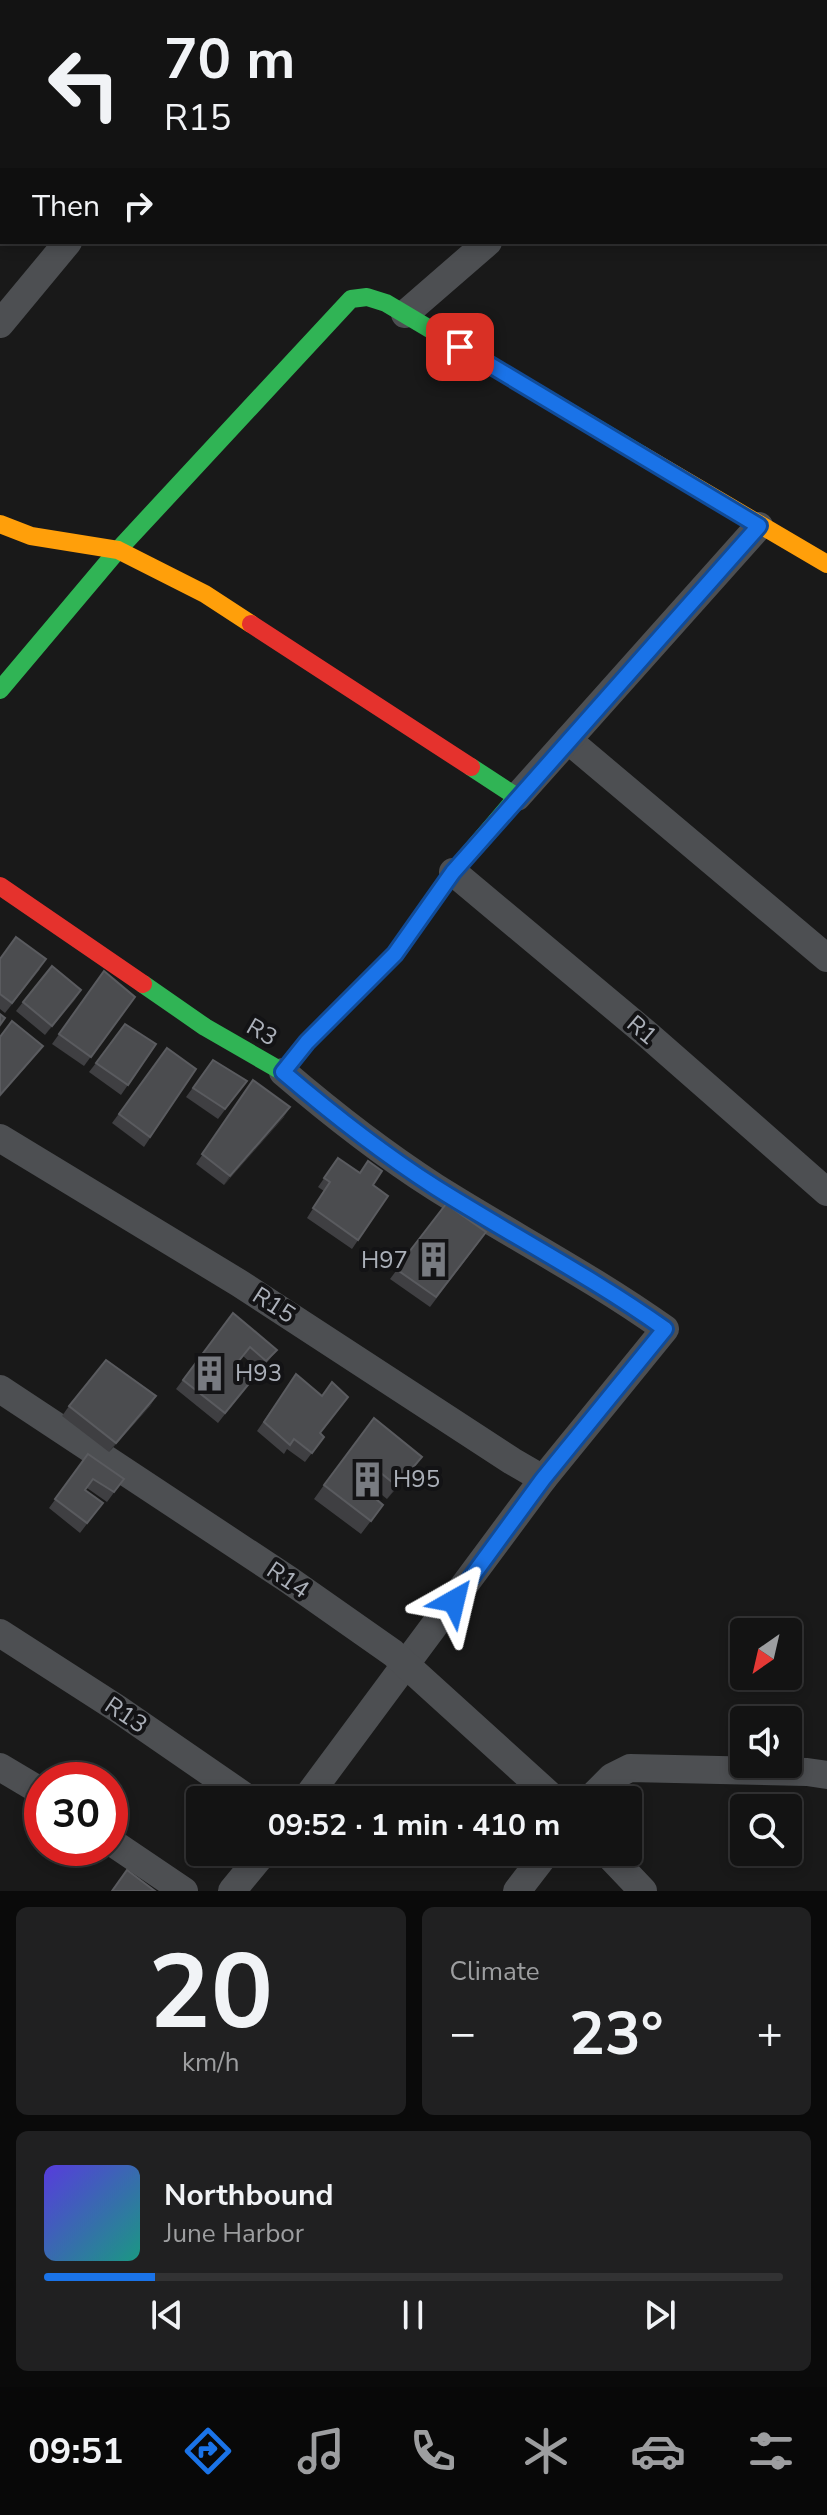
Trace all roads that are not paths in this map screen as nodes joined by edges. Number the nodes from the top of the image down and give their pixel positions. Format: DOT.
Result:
graph roads {
  1 [pos="66,244"];
  2 [pos="469,247"];
  3 [pos="405,314"];
  4 [pos="0,324"];
  5 [pos="0,524"];
  6 [pos="759,526"];
  7 [pos="118,550"];
  8 [pos="827,564"];
  9 [pos="0,690"];
  10 [pos="568,740"];
  11 [pos="517,797"];
  12 [pos="453,872"];
  13 [pos="0,886"];
  14 [pos="827,958"];
  15 [pos="283,1072"];
  16 [pos="0,1138"];
  17 [pos="827,1192"];
  18 [pos="0,1389"];
  19 [pos="543,1479"];
  20 [pos="0,1633"];
  21 [pos="407,1664"];
  22 [pos="0,1767"];
  23 [pos="827,1775"];
  24 [pos="24,1781"];
  25 [pos="230,1786"];
  26 [pos="316,1786"];
  27 [pos="540,1786"];
  28 [pos="603,1786"];
  29 [pos="128,1853"];
  30 [pos="253,1866"];
  31 [pos="537,1866"];
  32 [pos="619,1866"];
  33 [pos="184,1891"];
  34 [pos="232,1891"];
  35 [pos="517,1891"];
  36 [pos="643,1891"];
  1 -- 4 [label="street"];
  2 -- 3 [label="street"];
  3 -- 6 [label="street"];
  3 -- 7 [label="street"];
  5 -- 7 [label="street"];
  6 -- 8 [label="street"];
  6 -- 10 [label="street"];
  7 -- 9 [label="street"];
  7 -- 11 [label="street"];
  10 -- 11 [label="street"];
  10 -- 14 [label="street"];
  11 -- 12 [label="street, R3"];
  12 -- 15 [label="street, R3"];
  12 -- 17 [label="street, R1"];
  13 -- 15 [label="street, R3"];
  15 -- 19 [label="street"];
  16 -- 19 [label="street, R15"];
  18 -- 21 [label="street, R14"];
  19 -- 21 [label="street"];
  20 -- 25 [label="street, R13"];
  21 -- 26 [label="street"];
  21 -- 27 [label="street, R14"];
  22 -- 24 [label="street"];
  23 -- 28 [label="street"];
  29 -- 33 [label="street"];
  30 -- 34 [label="street"];
  31 -- 35 [label="street"];
  32 -- 36 [label="street"];
}
